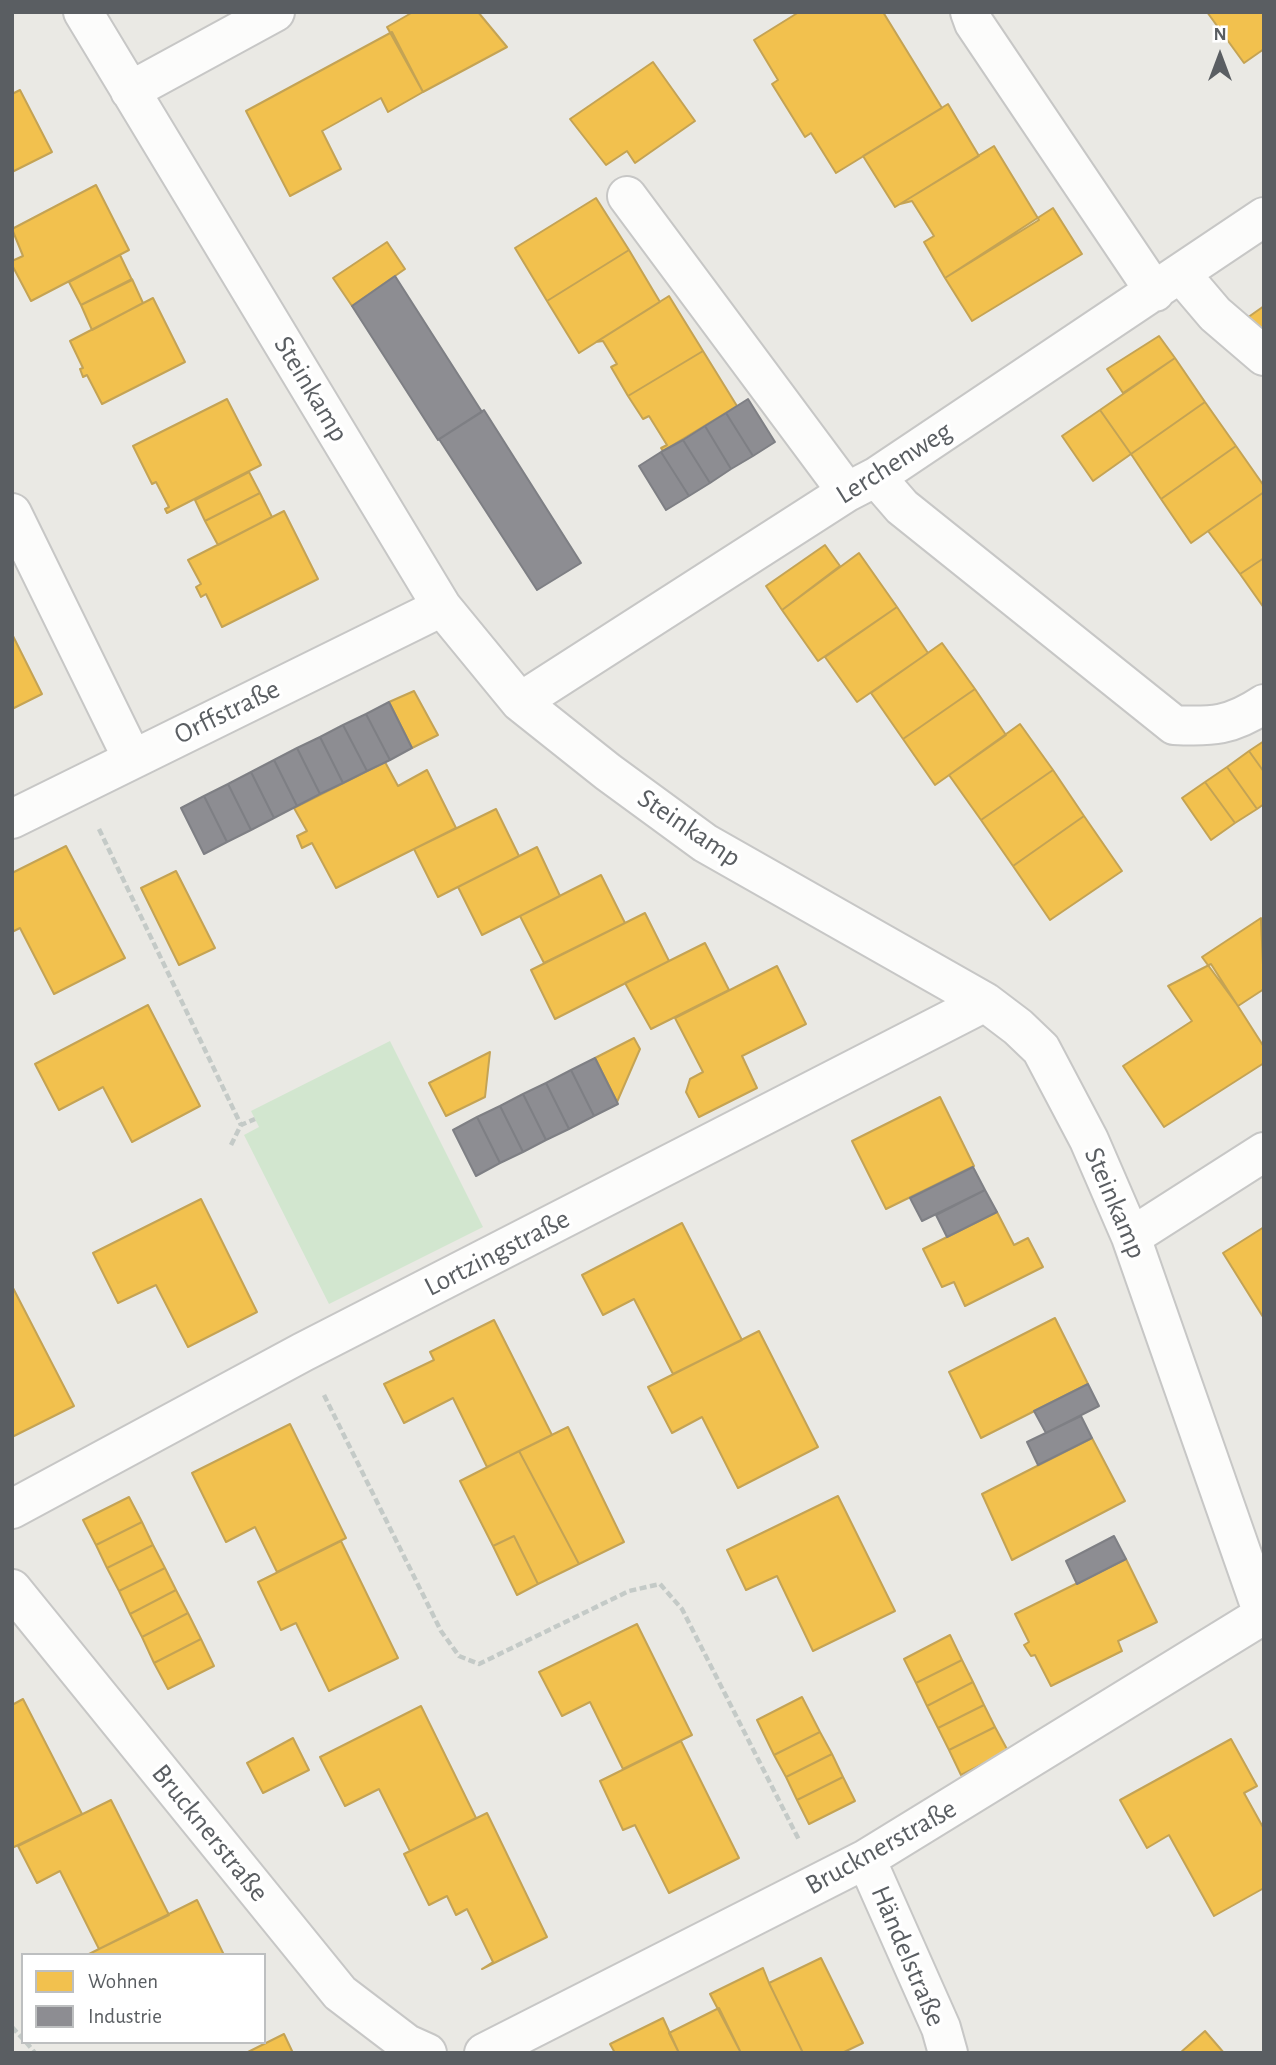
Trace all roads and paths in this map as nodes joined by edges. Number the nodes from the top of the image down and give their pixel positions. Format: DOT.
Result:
graph roads {
  1 [pos="83,12"];
  2 [pos="275,12"];
  3 [pos="970,12"];
  4 [pos="130,91"];
  5 [pos="627,196"];
  6 [pos="1264,217"];
  7 [pos="1168,283"];
  8 [pos="1264,356"];
  9 [pos="862,485"];
  10 [pos="12,513"];
  11 [pos="442,607"];
  12 [pos="520,702"];
  13 [pos="1264,704"];
  14 [pos="132,758"];
  15 [pos="79,786"];
  16 [pos="12,819"];
  17 [pos="985,1002"];
  18 [pos="255,1119"];
  19 [pos="241,1125"];
  20 [pos="231,1145"];
  21 [pos="1264,1152"];
  22 [pos="1131,1237"];
  23 [pos="303,1352"];
  24 [pos="12,1508"];
  25 [pos="12,1590"];
  26 [pos="1263,1616"];
  27 [pos="866,1859"];
  28 [pos="820,1881"];
  29 [pos="427,2053"];
  30 [pos="484,2053"];
  31 [pos="948,2053"];
  1 -- 4 [label="street, Steinkamp"];
  2 -- 4 [label="street"];
  3 -- 7 [label="street"];
  4 -- 11 [label="street, Steinkamp"];
  5 -- 9 [label="street"];
  6 -- 7 [label="street, Lerchenweg"];
  7 -- 8 [label="street"];
  7 -- 9 [label="street, Lerchenweg"];
  9 -- 12 [label="street, Lerchenweg"];
  9 -- 13 [label="street"];
  10 -- 14 [label="street"];
  11 -- 12 [label="street, Steinkamp"];
  11 -- 14 [label="street, Orffstraße"];
  12 -- 17 [label="street, Steinkamp"];
  14 -- 15 [label="street, Orffstraße"];
  15 -- 16 [label="street, Orffstraße"];
  15 -- 19 [label="path"];
  17 -- 22 [label="street, Steinkamp"];
  17 -- 23 [label="street, Lortzingstraße"];
  18 -- 19 [label="path"];
  19 -- 20 [label="path"];
  21 -- 22 [label="street"];
  22 -- 26 [label="street, Steinkamp"];
  23 -- 24 [label="street, Lortzingstraße"];
  23 -- 28 [label="path"];
  25 -- 29 [label="street, Brucknerstraße"];
  26 -- 27 [label="street, Brucknerstraße"];
  27 -- 28 [label="street, Brucknerstraße"];
  27 -- 31 [label="street, Händelstraße"];
  28 -- 30 [label="street, Brucknerstraße"];
}
